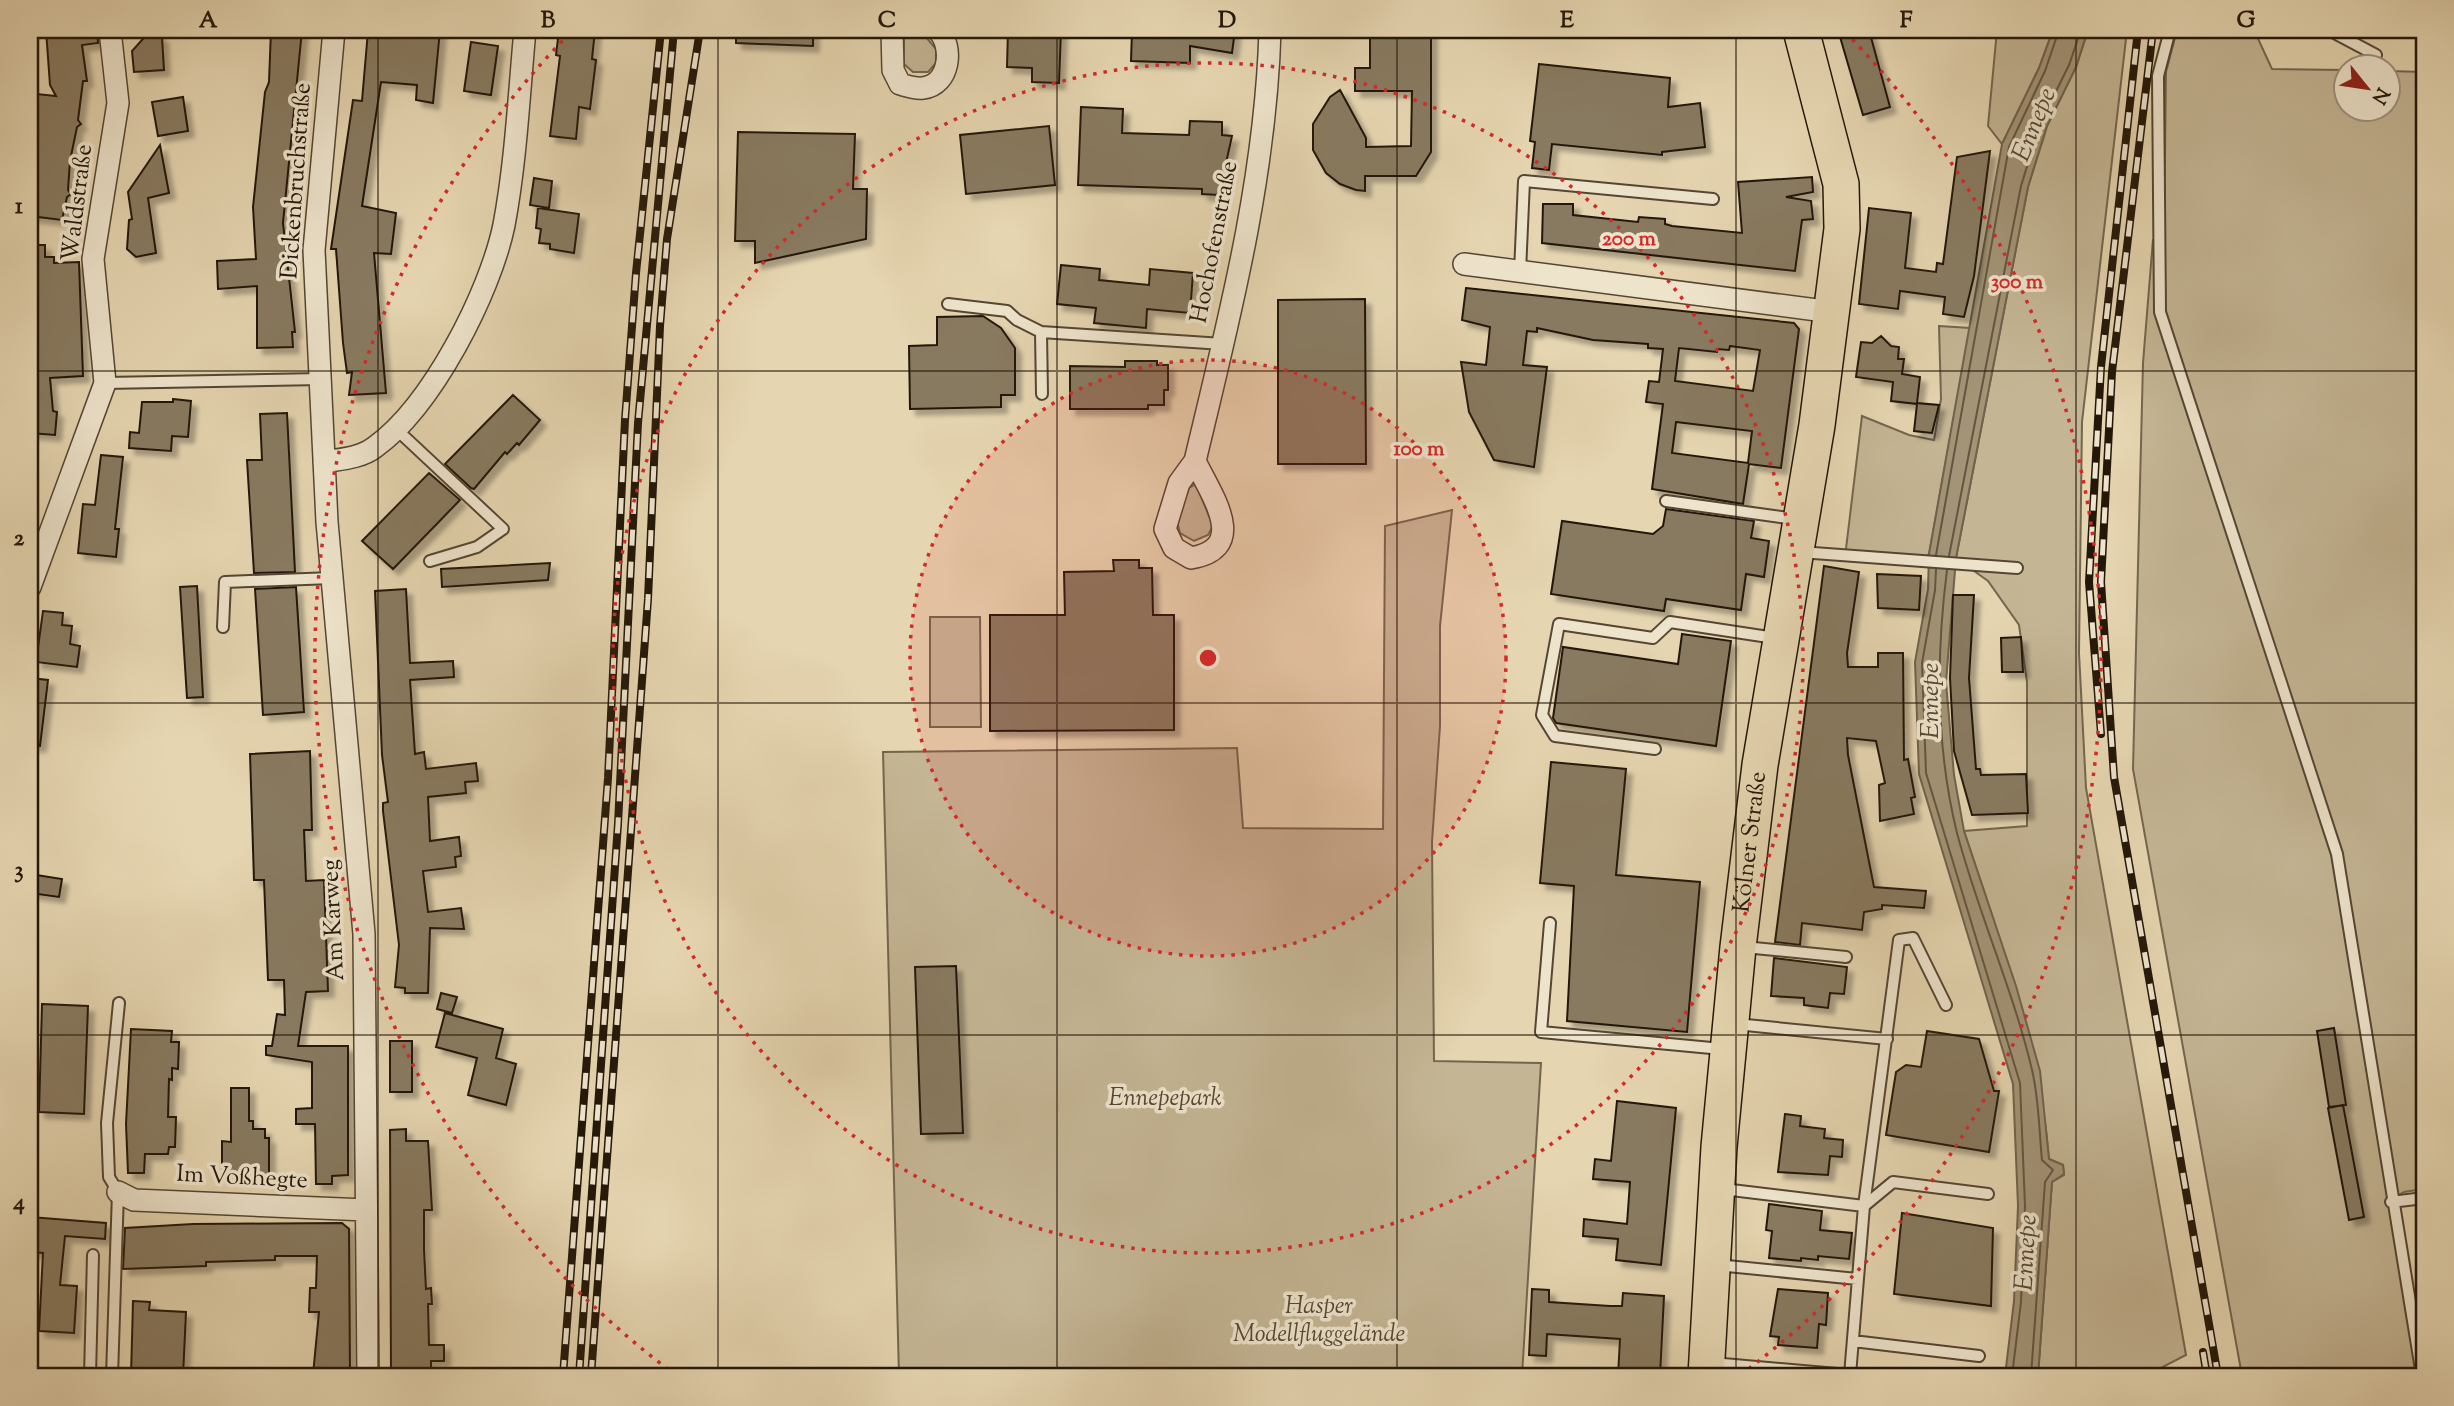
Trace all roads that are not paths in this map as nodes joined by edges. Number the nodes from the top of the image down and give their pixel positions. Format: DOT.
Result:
graph roads {
  1 [pos="110,30"];
  2 [pos="334,30"];
  3 [pos="525,30"];
  4 [pos="892,30"];
  5 [pos="938,30"];
  6 [pos="1270,30"];
  7 [pos="1801,30"];
  8 [pos="2169,30"];
  9 [pos="2329,30"];
  10 [pos="2370,52"];
  11 [pos="1713,200"];
  12 [pos="1464,264"];
  13 [pos="1520,272"];
  14 [pos="948,304"];
  15 [pos="1832,312"];
  16 [pos="1041,332"];
  17 [pos="1223,344"];
  18 [pos="321,379"];
  19 [pos="104,383"];
  20 [pos="1042,394"];
  21 [pos="395,428"];
  22 [pos="1195,461"];
  23 [pos="324,462"];
  24 [pos="1666,501"];
  25 [pos="1799,536"];
  26 [pos="430,561"];
  27 [pos="2017,568"];
  28 [pos="332,578"];
  29 [pos="30,587"];
  30 [pos="223,627"];
  31 [pos="1782,639"];
  32 [pos="1655,749"];
  33 [pos="1550,923"];
  34 [pos="1738,947"];
  35 [pos="1846,957"];
  36 [pos="119,1003"];
  37 [pos="1946,1005"];
  38 [pos="1729,1036"];
  39 [pos="1887,1039"];
  40 [pos="1717,1188"];
  41 [pos="118,1192"];
  42 [pos="1988,1194"];
  43 [pos="2424,1198"];
  44 [pos="2391,1199"];
  45 [pos="1864,1206"];
  46 [pos="366,1210"];
  47 [pos="93,1255"];
  48 [pos="1711,1264"];
  49 [pos="1857,1279"];
  50 [pos="1853,1341"];
  51 [pos="1979,1356"];
  52 [pos="1706,1369"];
  53 [pos="90,1376"];
  54 [pos="112,1376"];
  55 [pos="368,1376"];
  56 [pos="1855,1376"];
  57 [pos="2422,1376"];
  1 -- 19 [label="street, Waldstraße"];
  2 -- 18 [label="street, Dickenbruchstraße"];
  3 -- 21 [label="street"];
  4 -- 5 [label="street"];
  6 -- 17 [label="street, Hochofenstraße"];
  7 -- 15 [label="main road, Kölner Straße"];
  8 -- 44 [label="lane"];
  9 -- 10 [label="lane"];
  11 -- 13 [label="lane"];
  12 -- 13 [label="street"];
  13 -- 15 [label="street"];
  14 -- 16 [label="lane"];
  15 -- 25 [label="main road, Kölner Straße"];
  16 -- 17 [label="lane"];
  16 -- 20 [label="lane"];
  17 -- 22 [label="street, Hochofenstraße"];
  18 -- 19 [label="lane"];
  18 -- 23 [label="street, Dickenbruchstraße"];
  19 -- 29 [label="street, Waldstraße"];
  21 -- 23 [label="street"];
  21 -- 26 [label="lane"];
  23 -- 28 [label="street, Am Karweg"];
  24 -- 25 [label="lane"];
  25 -- 27 [label="lane"];
  25 -- 31 [label="main road, Kölner Straße"];
  28 -- 30 [label="lane"];
  28 -- 46 [label="street, Am Karweg"];
  31 -- 32 [label="lane"];
  31 -- 34 [label="main road, Kölner Straße"];
  33 -- 38 [label="lane"];
  34 -- 35 [label="lane"];
  34 -- 38 [label="main road, Kölner Straße"];
  36 -- 41 [label="lane"];
  37 -- 39 [label="lane"];
  38 -- 39 [label="lane"];
  38 -- 40 [label="main road, Kölner Straße"];
  39 -- 45 [label="lane"];
  40 -- 45 [label="lane"];
  40 -- 48 [label="main road, Kölner Straße"];
  41 -- 46 [label="street, Im Voßhegte"];
  41 -- 54 [label="lane"];
  42 -- 45 [label="lane"];
  43 -- 44 [label="lane"];
  44 -- 57 [label="lane"];
  45 -- 49 [label="lane"];
  46 -- 55 [label="street, Am Karweg"];
  47 -- 53 [label="lane"];
  48 -- 49 [label="lane"];
  48 -- 52 [label="main road, Kölner Straße"];
  49 -- 50 [label="lane"];
  50 -- 51 [label="lane"];
  50 -- 56 [label="lane"];
  52 -- 56 [label="lane"];
}
